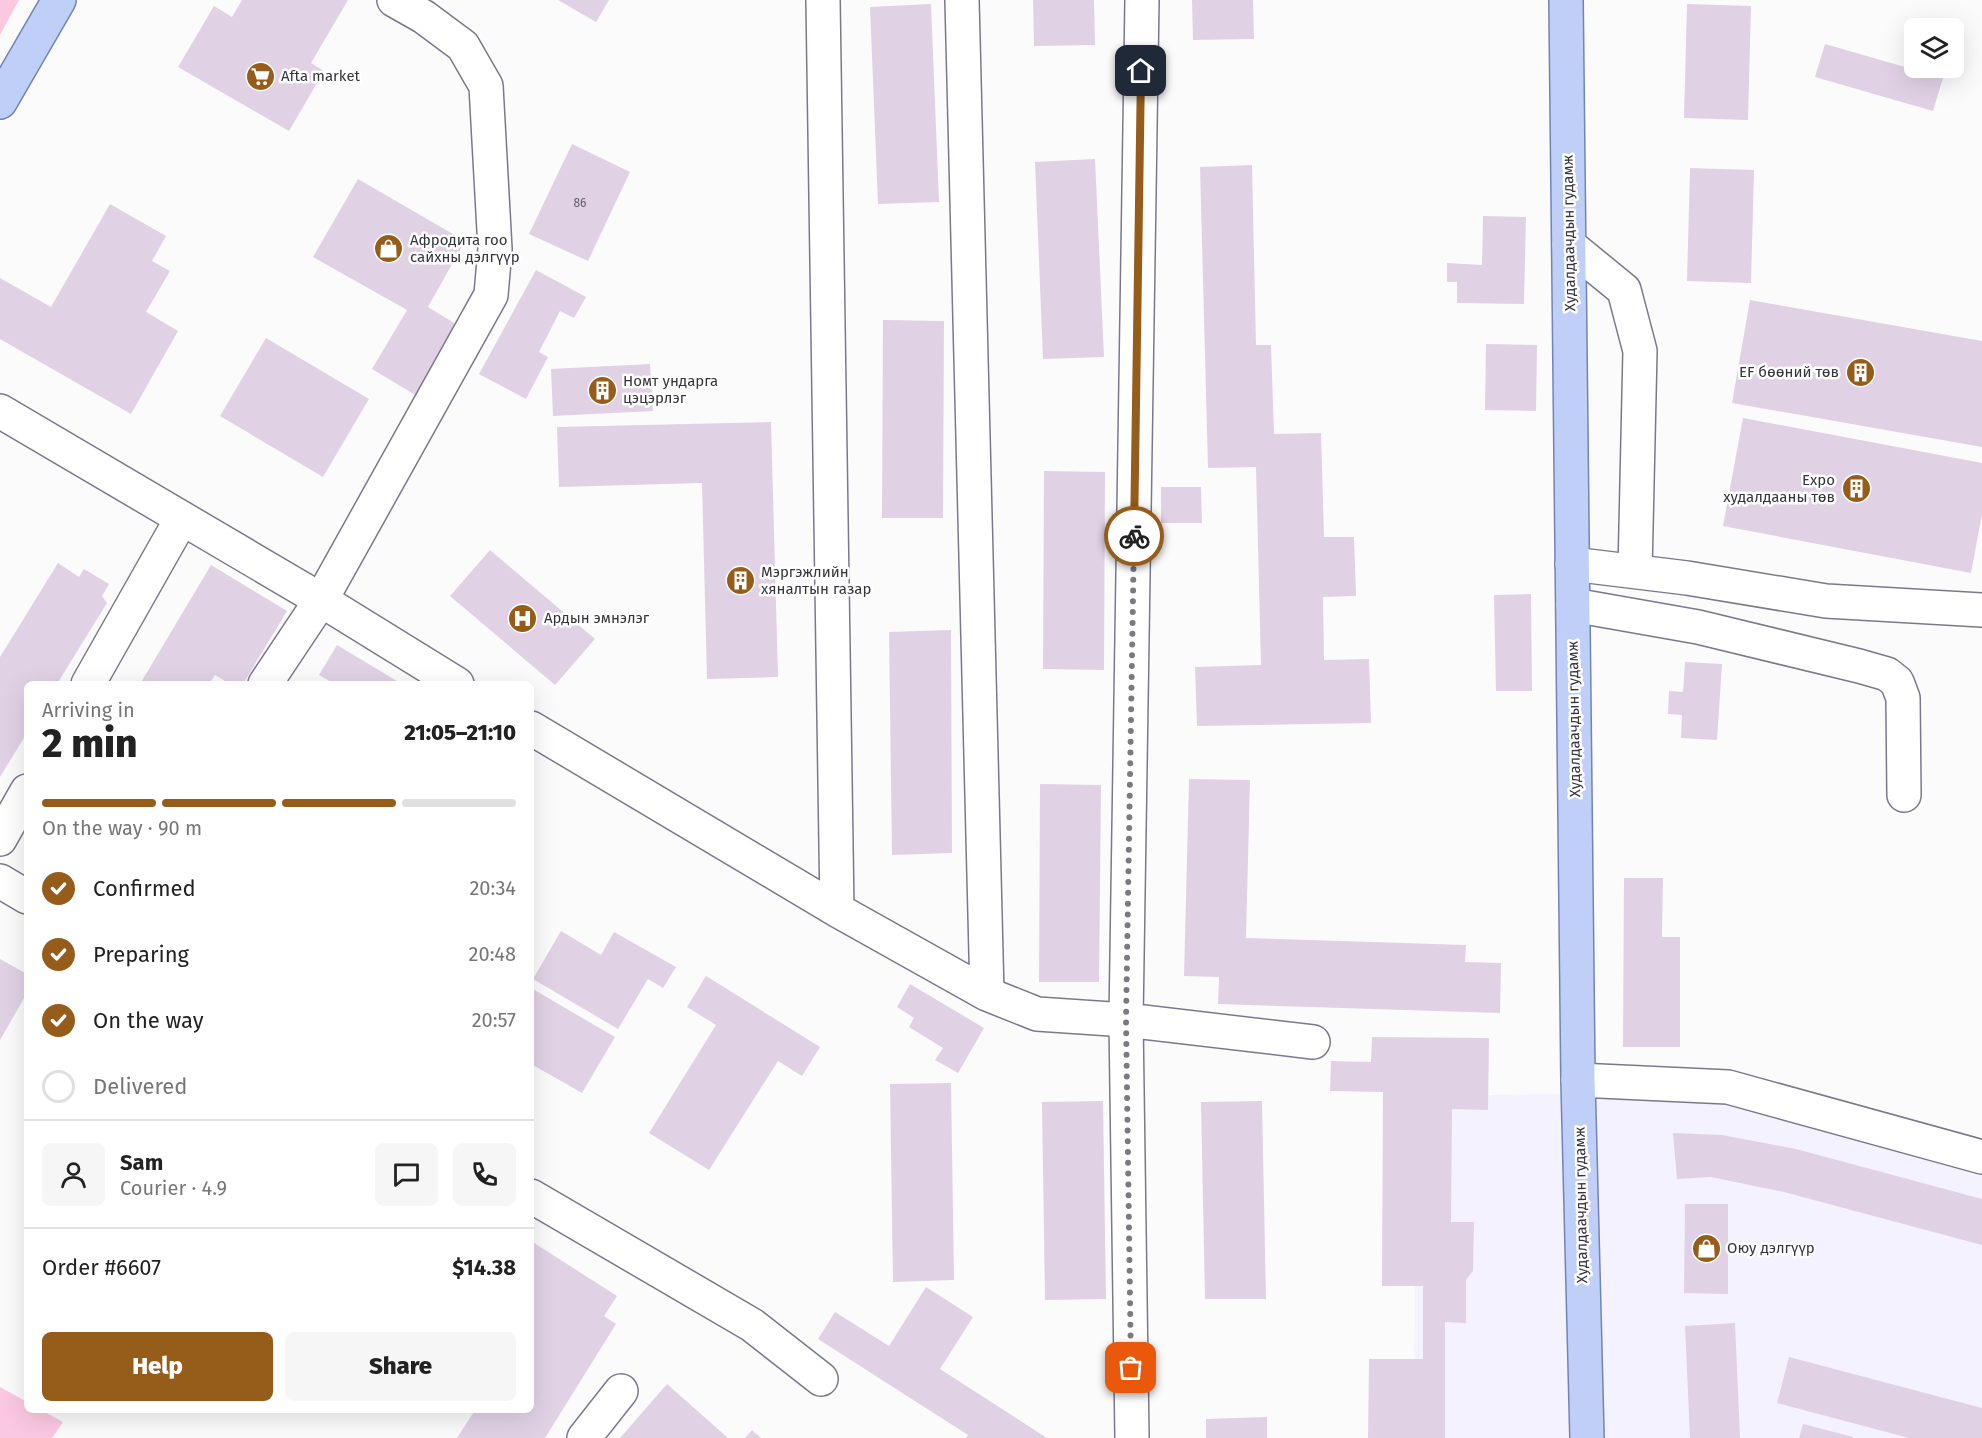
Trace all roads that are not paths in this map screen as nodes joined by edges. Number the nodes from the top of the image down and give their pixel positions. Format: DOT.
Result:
graph roads {
  1 [pos="59,0"];
  2 [pos="394,0"];
  3 [pos="823,0"];
  4 [pos="962,0"];
  5 [pos="1142,0"];
  6 [pos="1566,0"];
  7 [pos="428,9"];
  8 [pos="0,102"];
  9 [pos="1569,245"];
  10 [pos="0,411"];
  11 [pos="182,518"];
  12 [pos="1572,564"];
  13 [pos="1635,571"];
  14 [pos="321,600"];
  15 [pos="1573,605"];
  16 [pos="1982,610"];
  17 [pos="90,681"];
  18 [pos="267,681"];
  19 [pos="452,681"];
  20 [pos="534,730"];
  21 [pos="1904,795"];
  22 [pos="24,796"];
  23 [pos="0,838"];
  24 [pos="0,881"];
  25 [pos="24,895"];
  26 [pos="837,910"];
  27 [pos="987,994"];
  28 [pos="1126,1020"];
  29 [pos="1313,1042"];
  30 [pos="1578,1080"];
  31 [pos="1982,1157"];
  32 [pos="534,1198"];
  33 [pos="821,1379"];
  34 [pos="621,1391"];
  35 [pos="584,1438"];
  36 [pos="1132,1438"];
  37 [pos="1587,1438"];
  1 -- 8 [label="main road"];
  2 -- 7 [label="street"];
  3 -- 26 [label="street"];
  4 -- 27 [label="street"];
  5 -- 28 [label="street"];
  6 -- 9 [label="main road, Худалдаачдын гудамж"];
  7 -- 14 [label="street"];
  9 -- 12 [label="main road, Худалдаачдын гудамж"];
  9 -- 13 [label="street"];
  10 -- 11 [label="street"];
  11 -- 14 [label="street"];
  11 -- 17 [label="street"];
  12 -- 13 [label="street"];
  12 -- 15 [label="main road, Худалдаачдын гудамж"];
  13 -- 16 [label="street"];
  14 -- 18 [label="street"];
  14 -- 19 [label="street"];
  15 -- 21 [label="street"];
  15 -- 30 [label="main road, Худалдаачдын гудамж"];
  20 -- 26 [label="street"];
  22 -- 23 [label="street"];
  24 -- 25 [label="street"];
  26 -- 27 [label="street"];
  27 -- 28 [label="street"];
  28 -- 29 [label="street"];
  28 -- 36 [label="street"];
  30 -- 31 [label="street"];
  30 -- 37 [label="main road, Худалдаачдын гудамж"];
  32 -- 33 [label="street"];
  34 -- 35 [label="street"];
}
